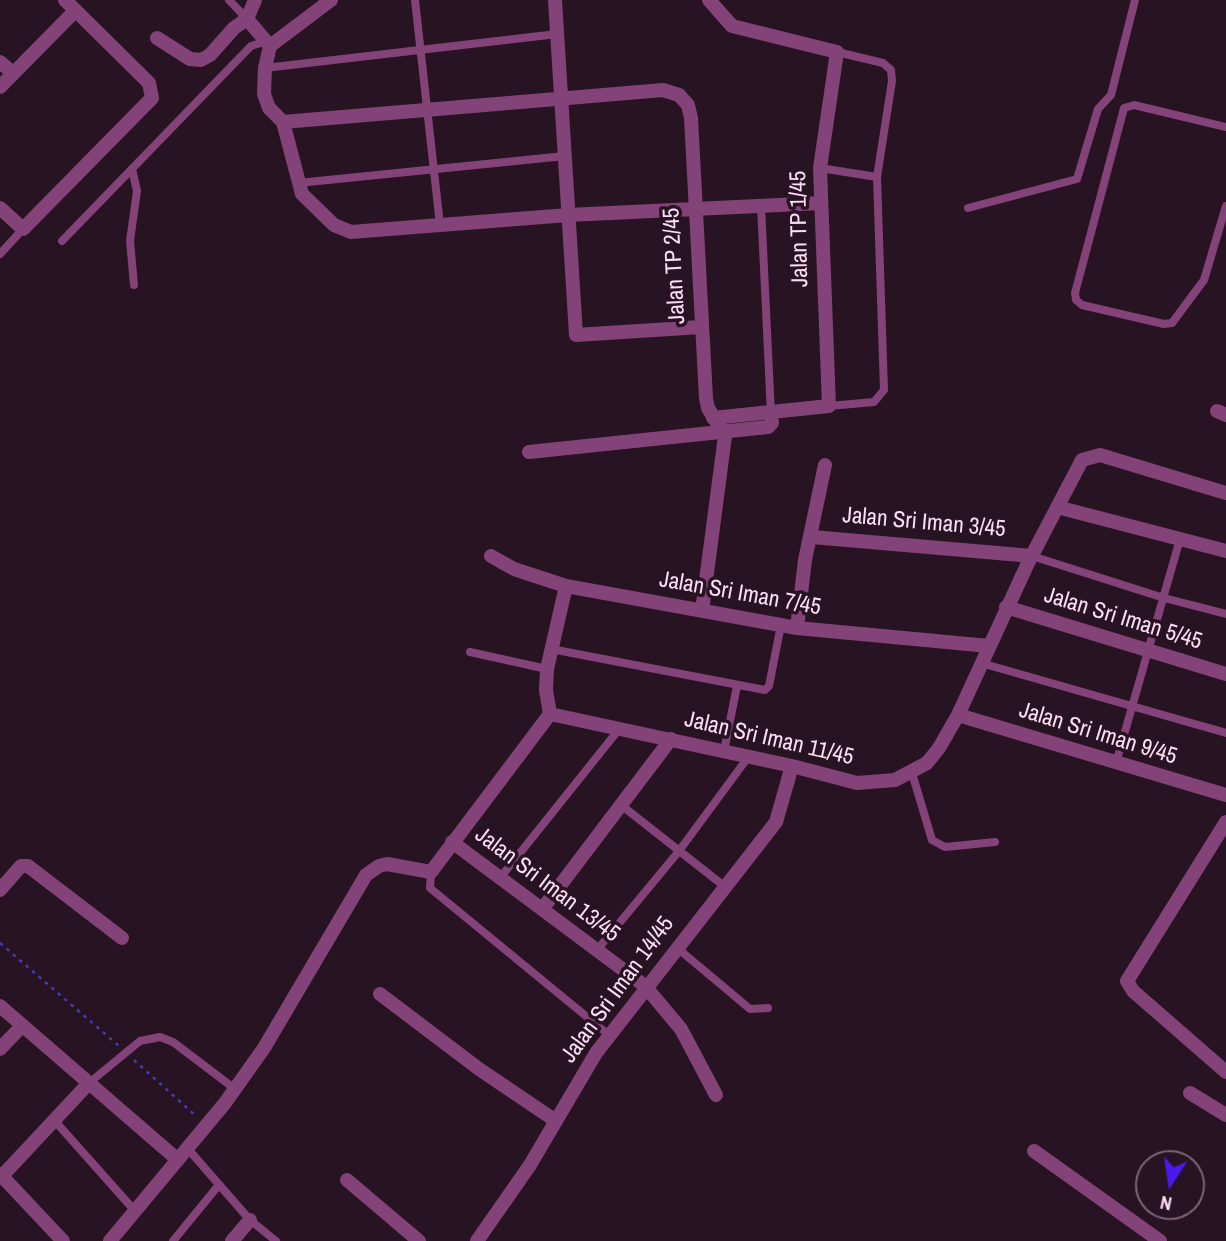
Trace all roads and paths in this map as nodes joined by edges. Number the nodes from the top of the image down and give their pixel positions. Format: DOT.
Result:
graph roads {
  1 [pos="229,0"];
  2 [pos="255,0"];
  3 [pos="331,0"];
  4 [pos="415,0"];
  5 [pos="555,0"];
  6 [pos="709,0"];
  7 [pos="1135,0"];
  8 [pos="69,6"];
  9 [pos="247,19"];
  10 [pos="557,34"];
  11 [pos="157,38"];
  12 [pos="268,43"];
  13 [pos="421,51"];
  14 [pos="837,52"];
  15 [pos="0,62"];
  16 [pos="265,68"];
  17 [pos="13,73"];
  18 [pos="0,87"];
  19 [pos="561,97"];
  20 [pos="428,109"];
  21 [pos="283,122"];
  22 [pos="1226,127"];
  23 [pos="565,156"];
  24 [pos="820,168"];
  25 [pos="132,169"];
  26 [pos="434,169"];
  27 [pos="877,177"];
  28 [pos="298,183"];
  29 [pos="821,203"];
  30 [pos="761,206"];
  31 [pos="1226,206"];
  32 [pos="0,208"];
  33 [pos="968,208"];
  34 [pos="694,209"];
  35 [pos="568,215"];
  36 [pos="440,226"];
  37 [pos="23,229"];
  38 [pos="62,241"];
  39 [pos="0,254"];
  40 [pos="134,285"];
  41 [pos="701,327"];
  42 [pos="829,406"];
  43 [pos="771,414"];
  44 [pos="713,418"];
  45 [pos="724,432"];
  46 [pos="529,452"];
  47 [pos="825,465"];
  48 [pos="1226,493"];
  49 [pos="1057,507"];
  50 [pos="812,537"];
  51 [pos="1180,539"];
  52 [pos="1226,551"];
  53 [pos="491,556"];
  54 [pos="1032,556"];
  55 [pos="566,586"];
  56 [pos="1164,598"];
  57 [pos="1006,607"];
  58 [pos="702,611"];
  59 [pos="1226,614"];
  60 [pos="781,625"];
  61 [pos="797,628"];
  62 [pos="989,646"];
  63 [pos="551,649"];
  64 [pos="470,652"];
  65 [pos="1149,652"];
  66 [pos="981,663"];
  67 [pos="547,669"];
  68 [pos="1226,674"];
  69 [pos="737,686"];
  70 [pos="1133,706"];
  71 [pos="550,714"];
  72 [pos="958,715"];
  73 [pos="620,728"];
  74 [pos="1226,733"];
  75 [pos="671,739"];
  76 [pos="724,751"];
  77 [pos="749,756"];
  78 [pos="1116,763"];
  79 [pos="792,766"];
  80 [pos="912,774"];
  81 [pos="1226,794"];
  82 [pos="621,805"];
  83 [pos="1226,822"];
  84 [pos="452,842"];
  85 [pos="995,842"];
  86 [pos="680,851"];
  87 [pos="431,872"];
  88 [pos="500,877"];
  89 [pos="724,886"];
  90 [pos="0,890"];
  91 [pos="543,908"];
  92 [pos="122,938"];
  93 [pos="0,943"];
  94 [pos="676,947"];
  95 [pos="597,950"];
  96 [pos="645,986"];
  97 [pos="380,994"];
  98 [pos="0,1006"];
  99 [pos="768,1008"];
  100 [pos="22,1026"];
  101 [pos="609,1035"];
  102 [pos="0,1049"];
  103 [pos="125,1052"];
  104 [pos="1226,1072"];
  105 [pos="89,1083"];
  106 [pos="235,1089"];
  107 [pos="1190,1093"];
  108 [pos="716,1095"];
  109 [pos="1226,1115"];
  110 [pos="54,1120"];
  111 [pos="556,1121"];
  112 [pos="207,1126"];
  113 [pos="1034,1151"];
  114 [pos="183,1155"];
  115 [pos="1,1175"];
  116 [pos="347,1180"];
  117 [pos="218,1186"];
  118 [pos="135,1211"];
  119 [pos="250,1220"];
  120 [pos="63,1241"];
  121 [pos="110,1241"];
  122 [pos="173,1241"];
  123 [pos="232,1241"];
  124 [pos="276,1241"];
  125 [pos="419,1241"];
  126 [pos="477,1241"];
  127 [pos="1160,1241"];
  1 -- 9 [label="lane"];
  2 -- 9 [label="street"];
  3 -- 12 [label="street"];
  4 -- 13 [label="lane"];
  5 -- 10 [label="street"];
  6 -- 14 [label="street"];
  7 -- 33 [label="lane"];
  8 -- 17 [label="street"];
  8 -- 37 [label="street"];
  9 -- 11 [label="street"];
  9 -- 12 [label="street"];
  10 -- 13 [label="lane"];
  10 -- 19 [label="street"];
  12 -- 16 [label="street"];
  12 -- 25 [label="lane"];
  13 -- 16 [label="lane"];
  13 -- 20 [label="lane"];
  14 -- 24 [label="street, Jalan TP 1/45"];
  14 -- 27 [label="lane"];
  15 -- 17 [label="street"];
  16 -- 21 [label="street"];
  17 -- 18 [label="street"];
  19 -- 20 [label="street"];
  19 -- 23 [label="street"];
  19 -- 34 [label="street, Jalan TP 2/45"];
  20 -- 21 [label="street"];
  20 -- 26 [label="lane"];
  21 -- 28 [label="street"];
  22 -- 31 [label="lane"];
  23 -- 26 [label="lane"];
  23 -- 35 [label="street"];
  24 -- 27 [label="lane"];
  24 -- 29 [label="street, Jalan TP 1/45"];
  25 -- 38 [label="lane"];
  25 -- 40 [label="lane"];
  26 -- 28 [label="lane"];
  26 -- 36 [label="lane"];
  27 -- 42 [label="lane"];
  28 -- 36 [label="street"];
  29 -- 30 [label="street"];
  29 -- 42 [label="street, Jalan TP 1/45"];
  30 -- 34 [label="street"];
  30 -- 43 [label="lane"];
  32 -- 37 [label="street"];
  34 -- 35 [label="street"];
  34 -- 41 [label="street, Jalan TP 2/45"];
  35 -- 36 [label="street"];
  35 -- 41 [label="street"];
  37 -- 39 [label="lane"];
  41 -- 44 [label="street, Jalan TP 2/45"];
  42 -- 43 [label="street"];
  43 -- 44 [label="street"];
  43 -- 45 [label="street"];
  44 -- 45 [label="street, Jalan TP 2/45"];
  45 -- 46 [label="street"];
  45 -- 58 [label="street"];
  47 -- 50 [label="street"];
  48 -- 49 [label="street"];
  49 -- 51 [label="street"];
  49 -- 54 [label="street"];
  50 -- 54 [label="street, Jalan Sri Iman 3/45"];
  50 -- 61 [label="street"];
  51 -- 52 [label="street"];
  51 -- 56 [label="lane"];
  53 -- 55 [label="street, Jalan Sri Iman 7/45"];
  54 -- 56 [label="lane"];
  54 -- 57 [label="street"];
  55 -- 58 [label="street, Jalan Sri Iman 7/45"];
  55 -- 63 [label="street"];
  56 -- 59 [label="lane"];
  56 -- 65 [label="lane"];
  57 -- 62 [label="street"];
  57 -- 65 [label="street, Jalan Sri Iman 5/45"];
  58 -- 60 [label="street, Jalan Sri Iman 7/45"];
  60 -- 61 [label="street, Jalan Sri Iman 7/45"];
  60 -- 69 [label="lane"];
  61 -- 62 [label="street, Jalan Sri Iman 7/45"];
  62 -- 66 [label="street"];
  63 -- 67 [label="street"];
  63 -- 69 [label="lane"];
  64 -- 67 [label="lane"];
  65 -- 68 [label="street, Jalan Sri Iman 5/45"];
  65 -- 70 [label="lane"];
  66 -- 70 [label="lane"];
  66 -- 72 [label="street"];
  67 -- 71 [label="street"];
  69 -- 76 [label="lane"];
  70 -- 74 [label="lane"];
  70 -- 78 [label="lane"];
  71 -- 73 [label="street, Jalan Sri Iman 11/45"];
  71 -- 84 [label="street"];
  72 -- 78 [label="street, Jalan Sri Iman 9/45"];
  72 -- 80 [label="street"];
  73 -- 75 [label="street, Jalan Sri Iman 11/45"];
  73 -- 88 [label="lane"];
  75 -- 76 [label="street, Jalan Sri Iman 11/45"];
  75 -- 82 [label="street"];
  76 -- 77 [label="street, Jalan Sri Iman 11/45"];
  77 -- 79 [label="street, Jalan Sri Iman 11/45"];
  77 -- 86 [label="lane"];
  78 -- 81 [label="street, Jalan Sri Iman 9/45"];
  79 -- 80 [label="street, Jalan Sri Iman 11/45"];
  79 -- 89 [label="street, Jalan Sri Iman 14/45"];
  80 -- 85 [label="lane"];
  82 -- 86 [label="lane"];
  82 -- 91 [label="street"];
  83 -- 104 [label="street"];
  84 -- 87 [label="street"];
  84 -- 88 [label="street, Jalan Sri Iman 13/45"];
  86 -- 89 [label="lane"];
  86 -- 95 [label="lane"];
  87 -- 101 [label="lane"];
  87 -- 106 [label="street"];
  88 -- 91 [label="street, Jalan Sri Iman 13/45"];
  89 -- 94 [label="street, Jalan Sri Iman 14/45"];
  90 -- 92 [label="street"];
  91 -- 95 [label="street, Jalan Sri Iman 13/45"];
  93 -- 103 [label="path"];
  94 -- 96 [label="street, Jalan Sri Iman 14/45"];
  94 -- 99 [label="lane"];
  95 -- 96 [label="street, Jalan Sri Iman 13/45"];
  96 -- 101 [label="street, Jalan Sri Iman 14/45"];
  96 -- 108 [label="street, Jalan Sri Iman 13/45"];
  97 -- 111 [label="street"];
  98 -- 100 [label="street"];
  100 -- 102 [label="street"];
  100 -- 105 [label="street"];
  101 -- 111 [label="street, Jalan Sri Iman 14/45"];
  103 -- 105 [label="lane"];
  103 -- 106 [label="lane"];
  103 -- 112 [label="path"];
  105 -- 110 [label="street"];
  105 -- 114 [label="street"];
  106 -- 112 [label="street"];
  107 -- 109 [label="street"];
  110 -- 115 [label="street"];
  110 -- 118 [label="lane"];
  111 -- 126 [label="street, Jalan Sri Iman 14/45"];
  112 -- 114 [label="street"];
  113 -- 127 [label="street"];
  114 -- 117 [label="lane"];
  114 -- 118 [label="street"];
  115 -- 120 [label="street"];
  116 -- 125 [label="street"];
  117 -- 119 [label="lane"];
  117 -- 122 [label="lane"];
  118 -- 121 [label="street"];
  119 -- 123 [label="street"];
  119 -- 124 [label="lane"];
}
